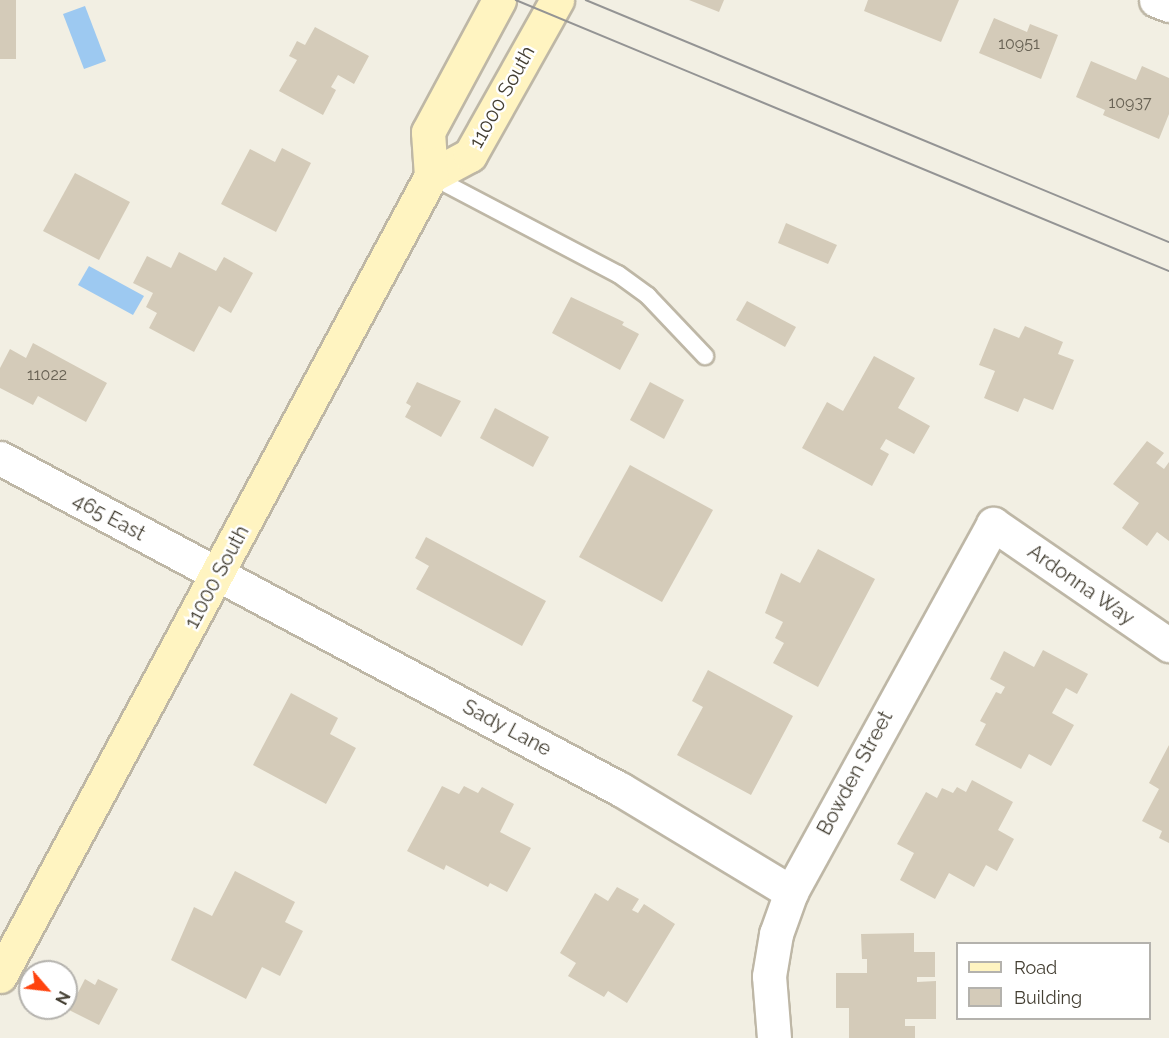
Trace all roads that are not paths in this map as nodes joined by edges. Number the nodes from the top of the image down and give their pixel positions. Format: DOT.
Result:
graph roads {
  1 [pos="499,0"];
  2 [pos="557,0"];
  3 [pos="1156,0"];
  4 [pos="1169,6"];
  5 [pos="431,176"];
  6 [pos="705,356"];
  7 [pos="0,458"];
  8 [pos="993,524"];
  9 [pos="218,575"];
  10 [pos="1169,645"];
  11 [pos="790,892"];
  12 [pos="0,976"];
  13 [pos="774,1038"];
  1 -- 5 [label="street"];
  2 -- 5 [label="street, 11000 South"];
  3 -- 4 [label="street"];
  5 -- 6 [label="lane"];
  5 -- 9 [label="street, 11000 South"];
  7 -- 9 [label="street, 465 East"];
  8 -- 10 [label="street, Ardonna Way"];
  8 -- 11 [label="street, Bowden Street"];
  9 -- 11 [label="street, Sady Lane"];
  9 -- 12 [label="street, 11000 South"];
  11 -- 13 [label="street, Bowden Street"];
}
